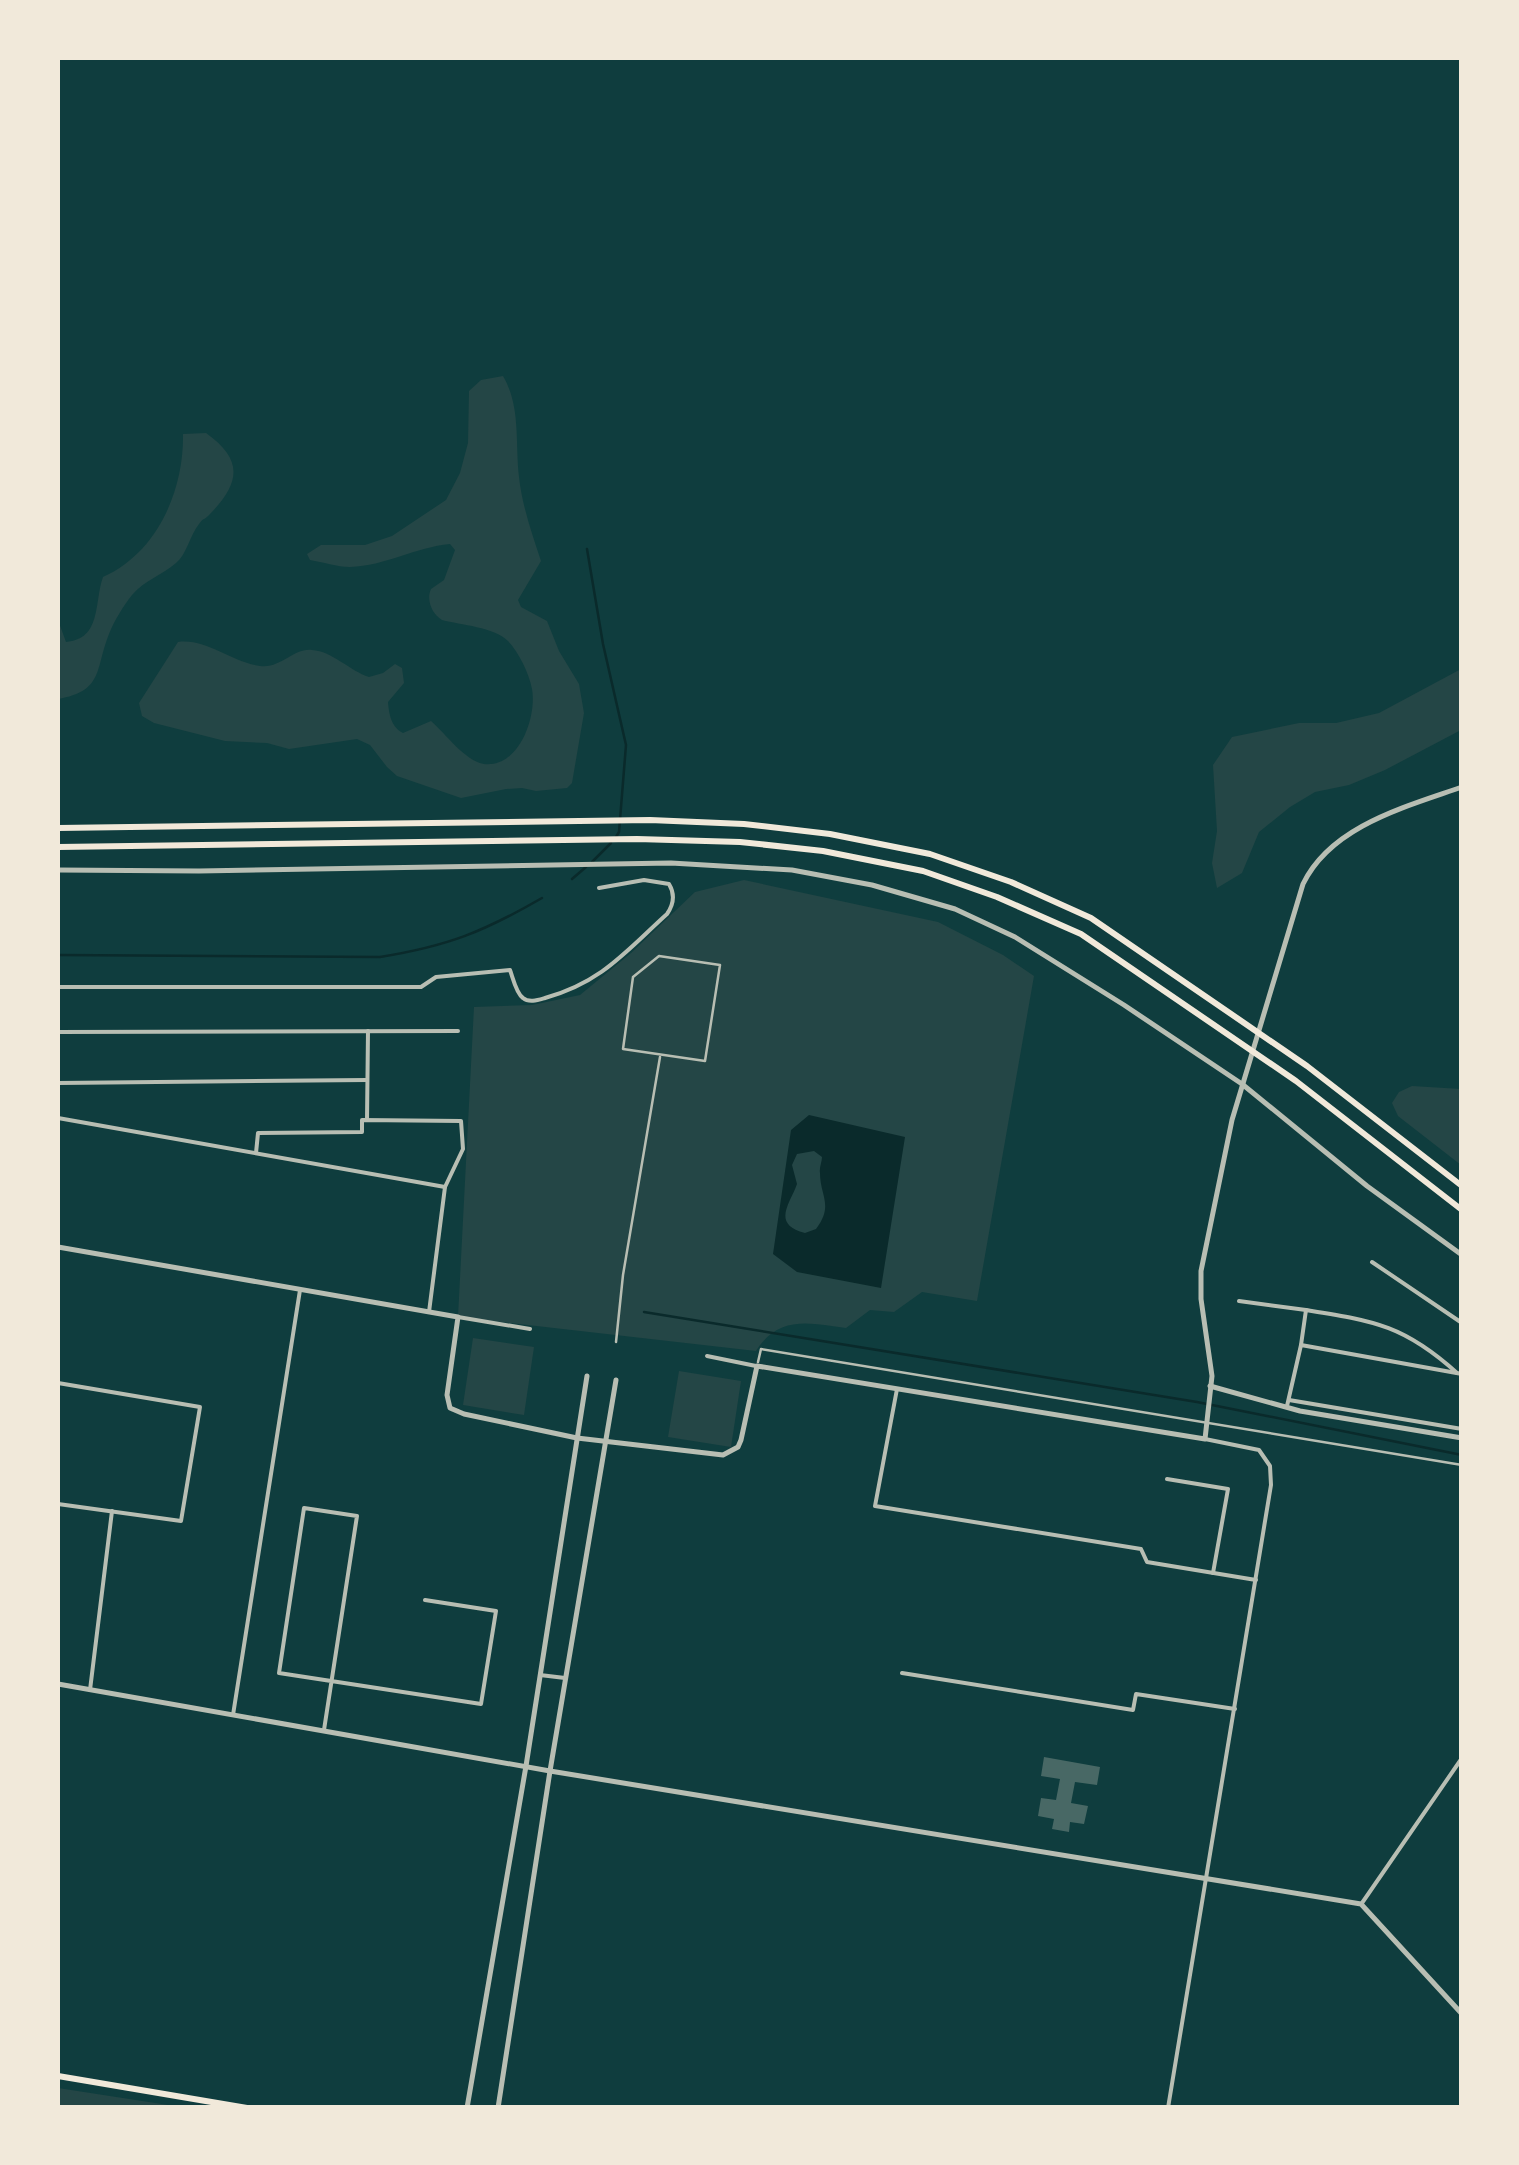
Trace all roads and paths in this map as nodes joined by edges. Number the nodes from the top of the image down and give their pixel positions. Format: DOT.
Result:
graph roads {
  1 [pos="1462,787"];
  2 [pos="58,828"];
  3 [pos="58,847"];
  4 [pos="58,870"];
  5 [pos="599,888"];
  6 [pos="58,987"];
  7 [pos="368,1031"];
  8 [pos="458,1031"];
  9 [pos="58,1032"];
  10 [pos="661,1054"];
  11 [pos="367,1080"];
  12 [pos="58,1083"];
  13 [pos="1242,1084"];
  14 [pos="58,1118"];
  15 [pos="367,1120"];
  16 [pos="256,1153"];
  17 [pos="1462,1186"];
  18 [pos="445,1187"];
  19 [pos="1462,1210"];
  20 [pos="58,1247"];
  21 [pos="1462,1255"];
  22 [pos="1372,1262"];
  23 [pos="300,1290"];
  24 [pos="1239,1301"];
  25 [pos="1306,1310"];
  26 [pos="428,1312"];
  27 [pos="458,1318"];
  28 [pos="1462,1324"];
  29 [pos="530,1329"];
  30 [pos="616,1342"];
  31 [pos="1300,1346"];
  32 [pos="706,1356"];
  33 [pos="757,1366"];
  34 [pos="1459,1373"];
  35 [pos="587,1376"];
  36 [pos="616,1380"];
  37 [pos="58,1383"];
  38 [pos="1210,1386"];
  39 [pos="896,1389"];
  40 [pos="1288,1400"];
  41 [pos="1286,1408"];
  42 [pos="1207,1420"];
  43 [pos="1462,1429"];
  44 [pos="577,1438"];
  45 [pos="1462,1438"];
  46 [pos="1205,1439"];
  47 [pos="605,1442"];
  48 [pos="1462,1464"];
  49 [pos="1167,1479"];
  50 [pos="58,1504"];
  51 [pos="112,1511"];
  52 [pos="1213,1573"];
  53 [pos="1256,1580"];
  54 [pos="426,1600"];
  55 [pos="902,1672"];
  56 [pos="540,1675"];
  57 [pos="565,1678"];
  58 [pos="331,1681"];
  59 [pos="58,1684"];
  60 [pos="90,1690"];
  61 [pos="1235,1709"];
  62 [pos="233,1714"];
  63 [pos="324,1730"];
  64 [pos="1462,1758"];
  65 [pos="526,1766"];
  66 [pos="550,1771"];
  67 [pos="1207,1880"];
  68 [pos="1362,1904"];
  69 [pos="1462,2014"];
  70 [pos="58,2076"];
  71 [pos="246,2108"];
  72 [pos="467,2108"];
  73 [pos="498,2108"];
  74 [pos="1168,2108"];
  1 -- 13 [label="street"];
  2 -- 17 [label="main road"];
  3 -- 19 [label="main road"];
  4 -- 13 [label="street"];
  5 -- 6 [label="street"];
  7 -- 8 [label="street"];
  7 -- 9 [label="street"];
  7 -- 11 [label="street"];
  10 -- 10 [label="street"];
  10 -- 30 [label="street"];
  11 -- 12 [label="street"];
  11 -- 15 [label="street"];
  13 -- 21 [label="street"];
  13 -- 38 [label="street"];
  14 -- 16 [label="street"];
  15 -- 16 [label="street"];
  15 -- 18 [label="street"];
  16 -- 18 [label="street"];
  18 -- 26 [label="street"];
  20 -- 23 [label="street"];
  22 -- 28 [label="street"];
  23 -- 26 [label="street"];
  23 -- 62 [label="street"];
  24 -- 25 [label="street"];
  25 -- 31 [label="street"];
  25 -- 34 [label="street"];
  26 -- 27 [label="street"];
  27 -- 29 [label="street"];
  27 -- 44 [label="street"];
  31 -- 34 [label="street"];
  31 -- 40 [label="street"];
  32 -- 33 [label="street"];
  33 -- 39 [label="street"];
  33 -- 42 [label="street"];
  33 -- 47 [label="street"];
  35 -- 44 [label="street"];
  36 -- 47 [label="street"];
  37 -- 51 [label="street"];
  38 -- 41 [label="street"];
  38 -- 42 [label="street"];
  39 -- 46 [label="street"];
  39 -- 52 [label="street"];
  40 -- 41 [label="street"];
  40 -- 43 [label="street"];
  41 -- 45 [label="street"];
  42 -- 46 [label="street"];
  42 -- 48 [label="street"];
  44 -- 47 [label="street"];
  44 -- 56 [label="street"];
  46 -- 53 [label="street"];
  47 -- 57 [label="street"];
  49 -- 52 [label="street"];
  50 -- 51 [label="street"];
  51 -- 60 [label="street"];
  52 -- 53 [label="street"];
  53 -- 61 [label="street"];
  54 -- 58 [label="street"];
  55 -- 61 [label="street"];
  56 -- 57 [label="street"];
  56 -- 65 [label="street"];
  57 -- 66 [label="street"];
  58 -- 58 [label="street"];
  58 -- 63 [label="street"];
  59 -- 60 [label="street"];
  60 -- 62 [label="street"];
  61 -- 67 [label="street"];
  62 -- 63 [label="street"];
  63 -- 65 [label="street"];
  64 -- 68 [label="street"];
  65 -- 66 [label="street"];
  65 -- 72 [label="street"];
  66 -- 67 [label="street"];
  66 -- 73 [label="street"];
  67 -- 68 [label="street"];
  67 -- 74 [label="street"];
  68 -- 69 [label="street"];
  70 -- 71 [label="main road"];
}
